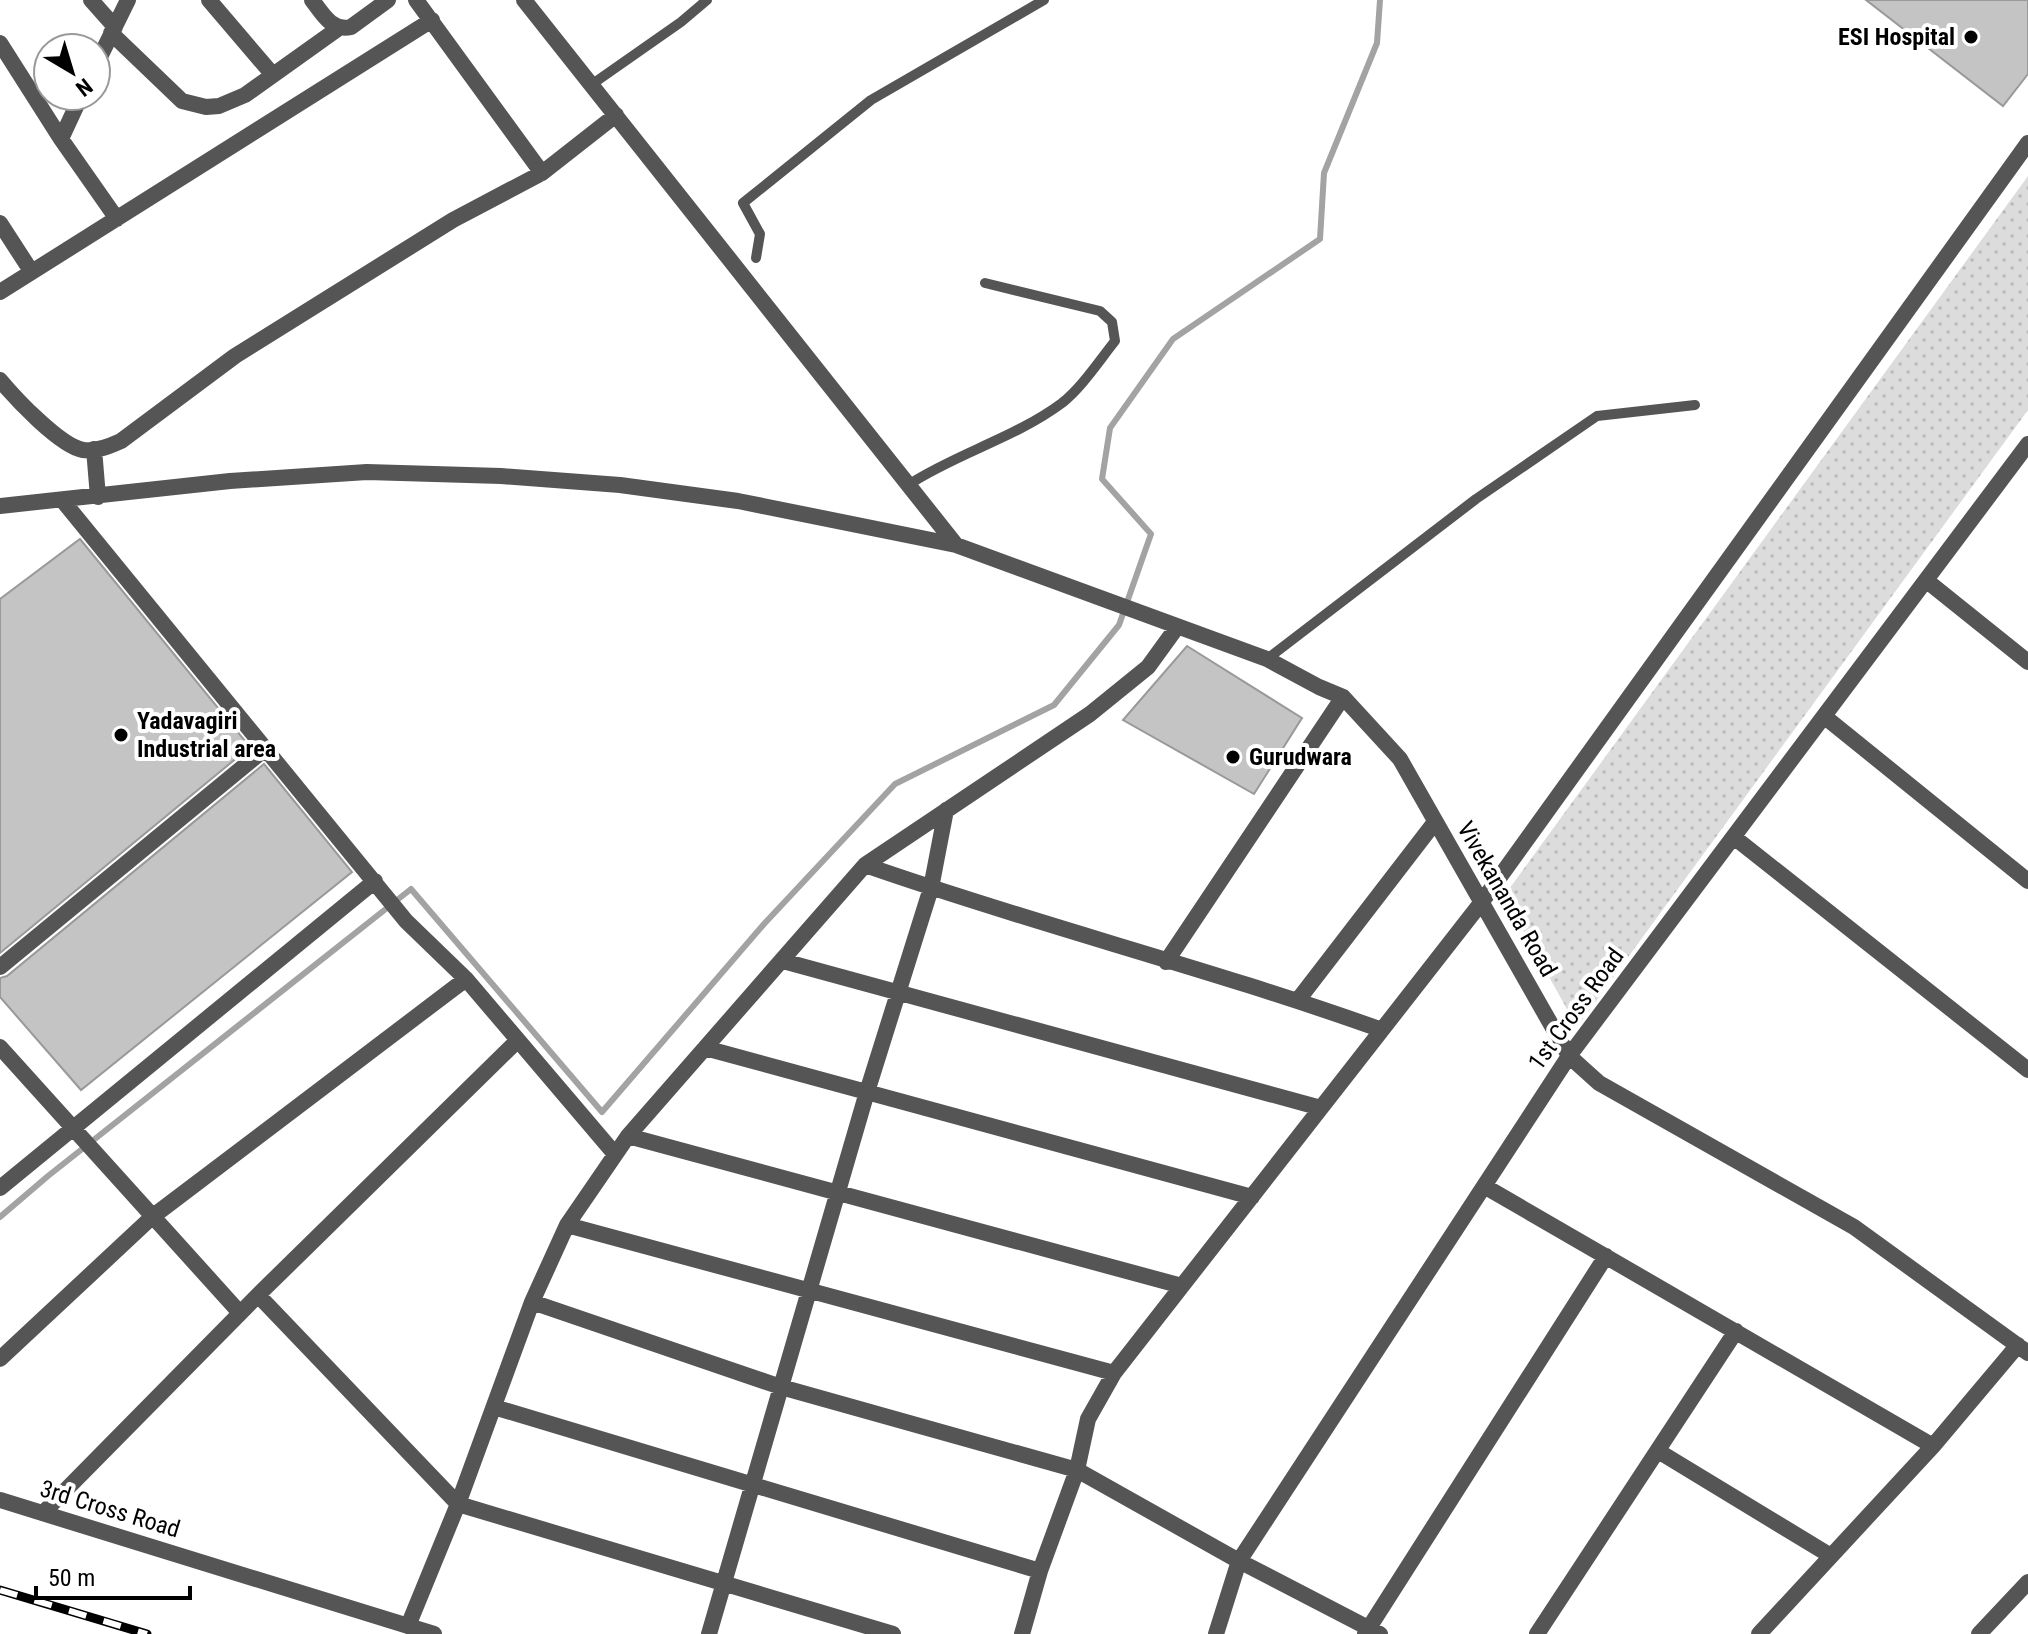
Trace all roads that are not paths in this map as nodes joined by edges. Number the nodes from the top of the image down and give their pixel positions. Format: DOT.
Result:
graph roads {
  1 [pos="91,0"];
  2 [pos="128,0"];
  3 [pos="209,0"];
  4 [pos="312,0"];
  5 [pos="388,0"];
  6 [pos="416,0"];
  7 [pos="524,0"];
  8 [pos="707,0"];
  9 [pos="1044,0"];
  10 [pos="432,20"];
  11 [pos="339,28"];
  12 [pos="113,30"];
  13 [pos="0,43"];
  14 [pos="273,75"];
  15 [pos="591,85"];
  16 [pos="74,112"];
  17 [pos="616,115"];
  18 [pos="61,139"];
  19 [pos="2028,143"];
  20 [pos="542,173"];
  21 [pos="117,219"];
  22 [pos="0,223"];
  23 [pos="756,258"];
  24 [pos="31,271"];
  25 [pos="985,283"];
  26 [pos="0,292"];
  27 [pos="0,380"];
  28 [pos="1695,405"];
  29 [pos="2028,444"];
  30 [pos="94,449"];
  31 [pos="2022,466"];
  32 [pos="908,485"];
  33 [pos="98,497"];
  34 [pos="63,501"];
  35 [pos="0,506"];
  36 [pos="956,545"];
  37 [pos="1927,581"];
  38 [pos="1177,627"];
  39 [pos="1267,659"];
  40 [pos="2028,662"];
  41 [pos="1343,697"];
  42 [pos="1825,717"];
  43 [pos="265,749"];
  44 [pos="946,810"];
  45 [pos="1435,822"];
  46 [pos="1735,838"];
  47 [pos="865,865"];
  48 [pos="2028,881"];
  49 [pos="378,885"];
  50 [pos="931,888"];
  51 [pos="1481,903"];
  52 [pos="783,961"];
  53 [pos="1166,962"];
  54 [pos="0,967"];
  55 [pos="466,979"];
  56 [pos="898,991"];
  57 [pos="1298,1000"];
  58 [pos="1382,1030"];
  59 [pos="518,1040"];
  60 [pos="0,1047"];
  61 [pos="705,1048"];
  62 [pos="1569,1056"];
  63 [pos="2028,1070"];
  64 [pos="867,1092"];
  65 [pos="1321,1108"];
  66 [pos="74,1130"];
  67 [pos="628,1136"];
  68 [pos="610,1149"];
  69 [pos="1484,1186"];
  70 [pos="0,1188"];
  71 [pos="838,1193"];
  72 [pos="1252,1197"];
  73 [pos="152,1217"];
  74 [pos="567,1225"];
  75 [pos="1606,1256"];
  76 [pos="1182,1286"];
  77 [pos="809,1292"];
  78 [pos="258,1295"];
  79 [pos="532,1302"];
  80 [pos="240,1313"];
  81 [pos="1736,1331"];
  82 [pos="2023,1349"];
  83 [pos="0,1359"];
  84 [pos="1114,1373"];
  85 [pos="781,1387"];
  86 [pos="494,1407"];
  87 [pos="1933,1446"];
  88 [pos="1658,1451"];
  89 [pos="1077,1470"];
  90 [pos="752,1486"];
  91 [pos="0,1500"];
  92 [pos="458,1504"];
  93 [pos="43,1513"];
  94 [pos="1831,1556"];
  95 [pos="1239,1561"];
  96 [pos="1040,1571"];
  97 [pos="2028,1582"];
  98 [pos="724,1583"];
  99 [pos="408,1626"];
  100 [pos="1371,1632"];
  101 [pos="434,1634"];
  102 [pos="709,1634"];
  103 [pos="893,1634"];
  104 [pos="1022,1634"];
  105 [pos="1216,1634"];
  106 [pos="1537,1634"];
  107 [pos="1759,1634"];
  108 [pos="1979,1634"];
  1 -- 12 [label="street"];
  2 -- 12 [label="street"];
  3 -- 14 [label="street"];
  4 -- 11 [label="street"];
  5 -- 11 [label="street"];
  6 -- 10 [label="street"];
  7 -- 15 [label="street"];
  8 -- 15 [label="lane"];
  9 -- 23 [label="lane"];
  10 -- 20 [label="street"];
  10 -- 21 [label="street"];
  11 -- 14 [label="street"];
  12 -- 14 [label="street"];
  13 -- 18 [label="street"];
  15 -- 17 [label="street"];
  16 -- 18 [label="street"];
  17 -- 20 [label="street"];
  17 -- 32 [label="street"];
  18 -- 21 [label="street"];
  19 -- 51 [label="street"];
  20 -- 30 [label="street"];
  21 -- 24 [label="street"];
  22 -- 24 [label="street"];
  24 -- 26 [label="street"];
  25 -- 32 [label="lane"];
  27 -- 30 [label="street"];
  28 -- 39 [label="lane"];
  29 -- 31 [label="street, 1st Cross Road"];
  30 -- 33 [label="street"];
  31 -- 37 [label="street, 1st Cross Road"];
  32 -- 36 [label="street"];
  33 -- 34 [label="street, Vivekananda Road"];
  33 -- 36 [label="street, Vivekananda Road"];
  34 -- 35 [label="street, Vivekananda Road"];
  34 -- 43 [label="street"];
  36 -- 38 [label="street, Vivekananda Road"];
  37 -- 40 [label="street"];
  37 -- 42 [label="street, 1st Cross Road"];
  38 -- 39 [label="street, Vivekananda Road"];
  38 -- 44 [label="street"];
  39 -- 41 [label="street, Vivekananda Road"];
  41 -- 45 [label="street, Vivekananda Road"];
  41 -- 53 [label="street"];
  42 -- 46 [label="street, 1st Cross Road"];
  42 -- 48 [label="street"];
  43 -- 49 [label="street"];
  43 -- 54 [label="street"];
  44 -- 47 [label="street"];
  44 -- 50 [label="street"];
  45 -- 51 [label="street, Vivekananda Road"];
  45 -- 57 [label="street"];
  46 -- 62 [label="street, 1st Cross Road"];
  46 -- 63 [label="street"];
  47 -- 50 [label="street"];
  47 -- 52 [label="street"];
  49 -- 55 [label="street"];
  49 -- 66 [label="street"];
  50 -- 53 [label="street"];
  50 -- 56 [label="street"];
  51 -- 58 [label="street"];
  51 -- 62 [label="street, Vivekananda Road"];
  52 -- 56 [label="street"];
  52 -- 61 [label="street"];
  53 -- 57 [label="street"];
  55 -- 59 [label="street"];
  55 -- 73 [label="street"];
  56 -- 64 [label="street"];
  56 -- 65 [label="street"];
  57 -- 58 [label="street"];
  58 -- 65 [label="street"];
  59 -- 68 [label="street"];
  59 -- 78 [label="street"];
  60 -- 66 [label="street"];
  61 -- 64 [label="street"];
  61 -- 67 [label="street"];
  62 -- 69 [label="street, 1st Cross Road"];
  62 -- 82 [label="street, Vivekananda Road"];
  64 -- 71 [label="street"];
  64 -- 72 [label="street"];
  65 -- 72 [label="street"];
  66 -- 70 [label="street"];
  66 -- 73 [label="street"];
  67 -- 68 [label="street"];
  67 -- 71 [label="street"];
  68 -- 74 [label="street"];
  69 -- 75 [label="street"];
  69 -- 95 [label="street, 1st Cross Road"];
  71 -- 76 [label="street"];
  71 -- 77 [label="street"];
  72 -- 76 [label="street"];
  73 -- 80 [label="street"];
  73 -- 83 [label="street"];
  74 -- 77 [label="street"];
  74 -- 79 [label="street"];
  75 -- 81 [label="street"];
  75 -- 100 [label="street"];
  76 -- 84 [label="street"];
  77 -- 84 [label="street"];
  77 -- 85 [label="street"];
  78 -- 80 [label="street"];
  78 -- 92 [label="street"];
  79 -- 85 [label="street"];
  79 -- 86 [label="street"];
  80 -- 93 [label="street"];
  81 -- 87 [label="street"];
  81 -- 88 [label="street"];
  82 -- 87 [label="street"];
  84 -- 89 [label="street"];
  85 -- 89 [label="street"];
  85 -- 90 [label="street"];
  86 -- 90 [label="street"];
  86 -- 92 [label="street"];
  87 -- 94 [label="street"];
  88 -- 94 [label="street"];
  88 -- 106 [label="street"];
  89 -- 95 [label="street"];
  89 -- 96 [label="street"];
  90 -- 96 [label="street"];
  90 -- 98 [label="street"];
  91 -- 93 [label="street, 3rd Cross Road"];
  92 -- 98 [label="street"];
  92 -- 99 [label="street"];
  93 -- 99 [label="street, 3rd Cross Road"];
  94 -- 107 [label="street"];
  95 -- 100 [label="street"];
  95 -- 105 [label="street, 1st Cross Road"];
  96 -- 104 [label="street"];
  97 -- 108 [label="street"];
  98 -- 102 [label="street"];
  98 -- 103 [label="street"];
  99 -- 101 [label="street, 3rd Cross Road"];
}
